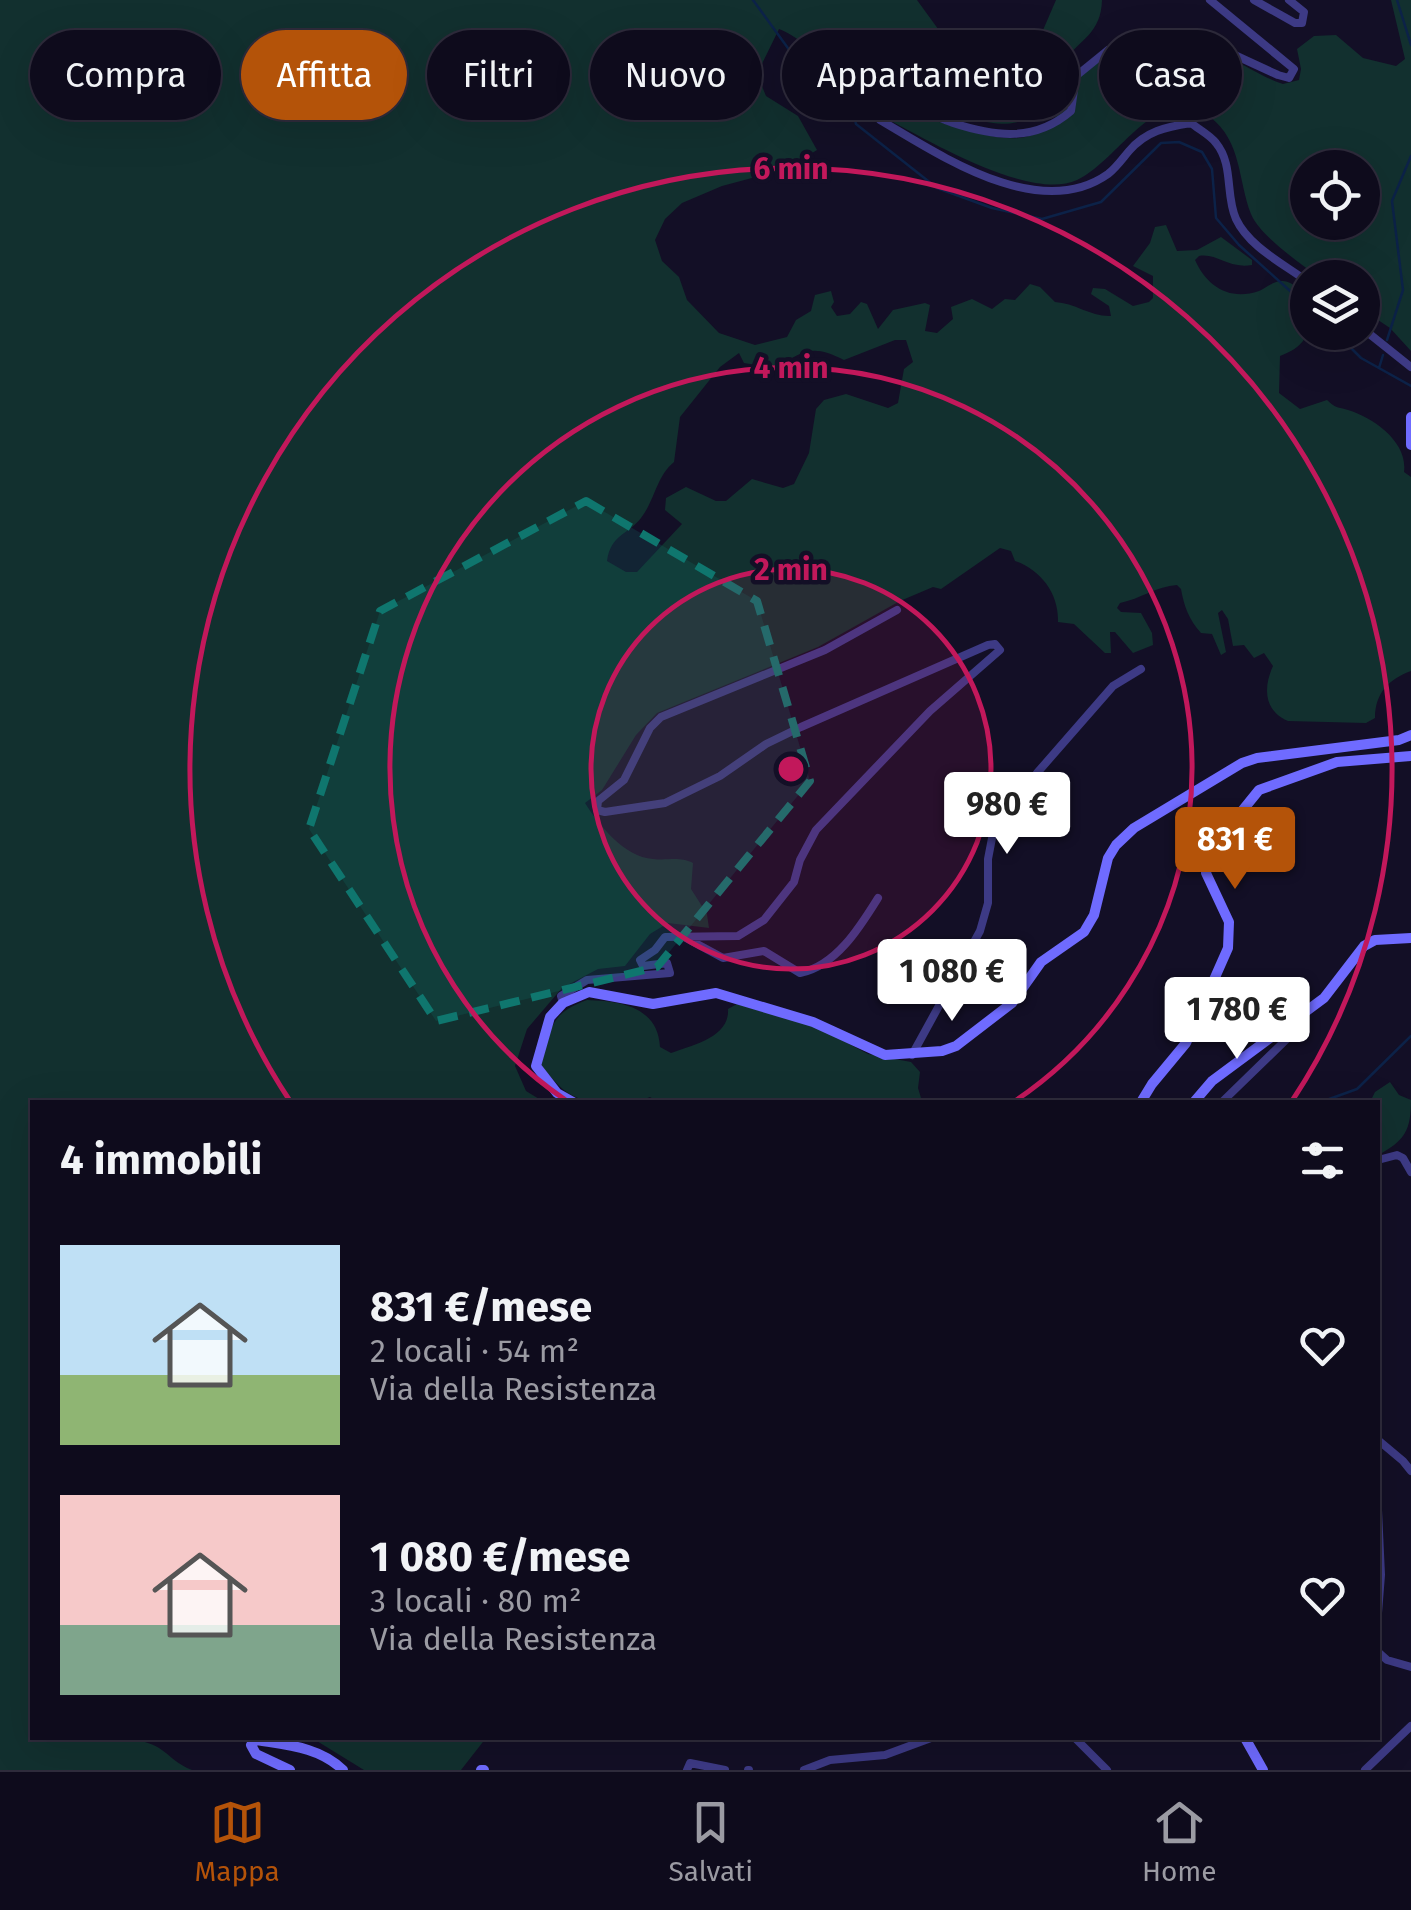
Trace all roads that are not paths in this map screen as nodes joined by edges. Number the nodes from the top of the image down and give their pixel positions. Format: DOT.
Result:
graph roads {
  1 [pos="1210,0"];
  2 [pos="1254,0"];
  3 [pos="1289,0"];
  4 [pos="1290,269"];
  5 [pos="1380,342"];
  6 [pos="1411,367"];
  7 [pos="1411,418"];
  8 [pos="1411,445"];
  9 [pos="896,610"];
  10 [pos="1140,669"];
  11 [pos="1411,735"];
  12 [pos="1411,756"];
  13 [pos="878,898"];
  14 [pos="682,936"];
  15 [pos="1411,938"];
  16 [pos="563,1002"];
  17 [pos="1284,1025"];
  18 [pos="912,1055"];
  19 [pos="570,1100"];
  20 [pos="1142,1100"];
  21 [pos="1196,1100"];
  22 [pos="1224,1100"];
  23 [pos="1380,1159"];
  24 [pos="1411,1172"];
  25 [pos="1380,1442"];
  26 [pos="1411,1472"];
  27 [pos="1380,1553"];
  28 [pos="1380,1588"];
  29 [pos="1380,1654"];
  30 [pos="1411,1667"];
  31 [pos="1411,1726"];
  32 [pos="926,1740"];
  33 [pos="1078,1740"];
  34 [pos="1245,1740"];
  35 [pos="290,1770"];
  36 [pos="343,1770"];
  37 [pos="687,1770"];
  38 [pos="725,1770"];
  39 [pos="804,1770"];
  40 [pos="1106,1770"];
  41 [pos="1263,1770"];
  42 [pos="1365,1770"];
  1 -- 4 [label="street"];
  2 -- 3 [label="street"];
  5 -- 6 [label="street"];
  7 -- 8 [label="street"];
  9 -- 14 [label="street"];
  10 -- 18 [label="street"];
  11 -- 18 [label="street"];
  12 -- 20 [label="street"];
  13 -- 14 [label="street"];
  14 -- 16 [label="street"];
  15 -- 17 [label="street"];
  16 -- 18 [label="street"];
  16 -- 19 [label="street"];
  17 -- 21 [label="street"];
  17 -- 22 [label="street"];
  23 -- 24 [label="street"];
  25 -- 26 [label="street"];
  27 -- 28 [label="street"];
  29 -- 30 [label="street"];
  31 -- 42 [label="street"];
  32 -- 39 [label="street"];
  33 -- 40 [label="street"];
  34 -- 41 [label="street"];
  35 -- 36 [label="street"];
  37 -- 38 [label="street"];
}
